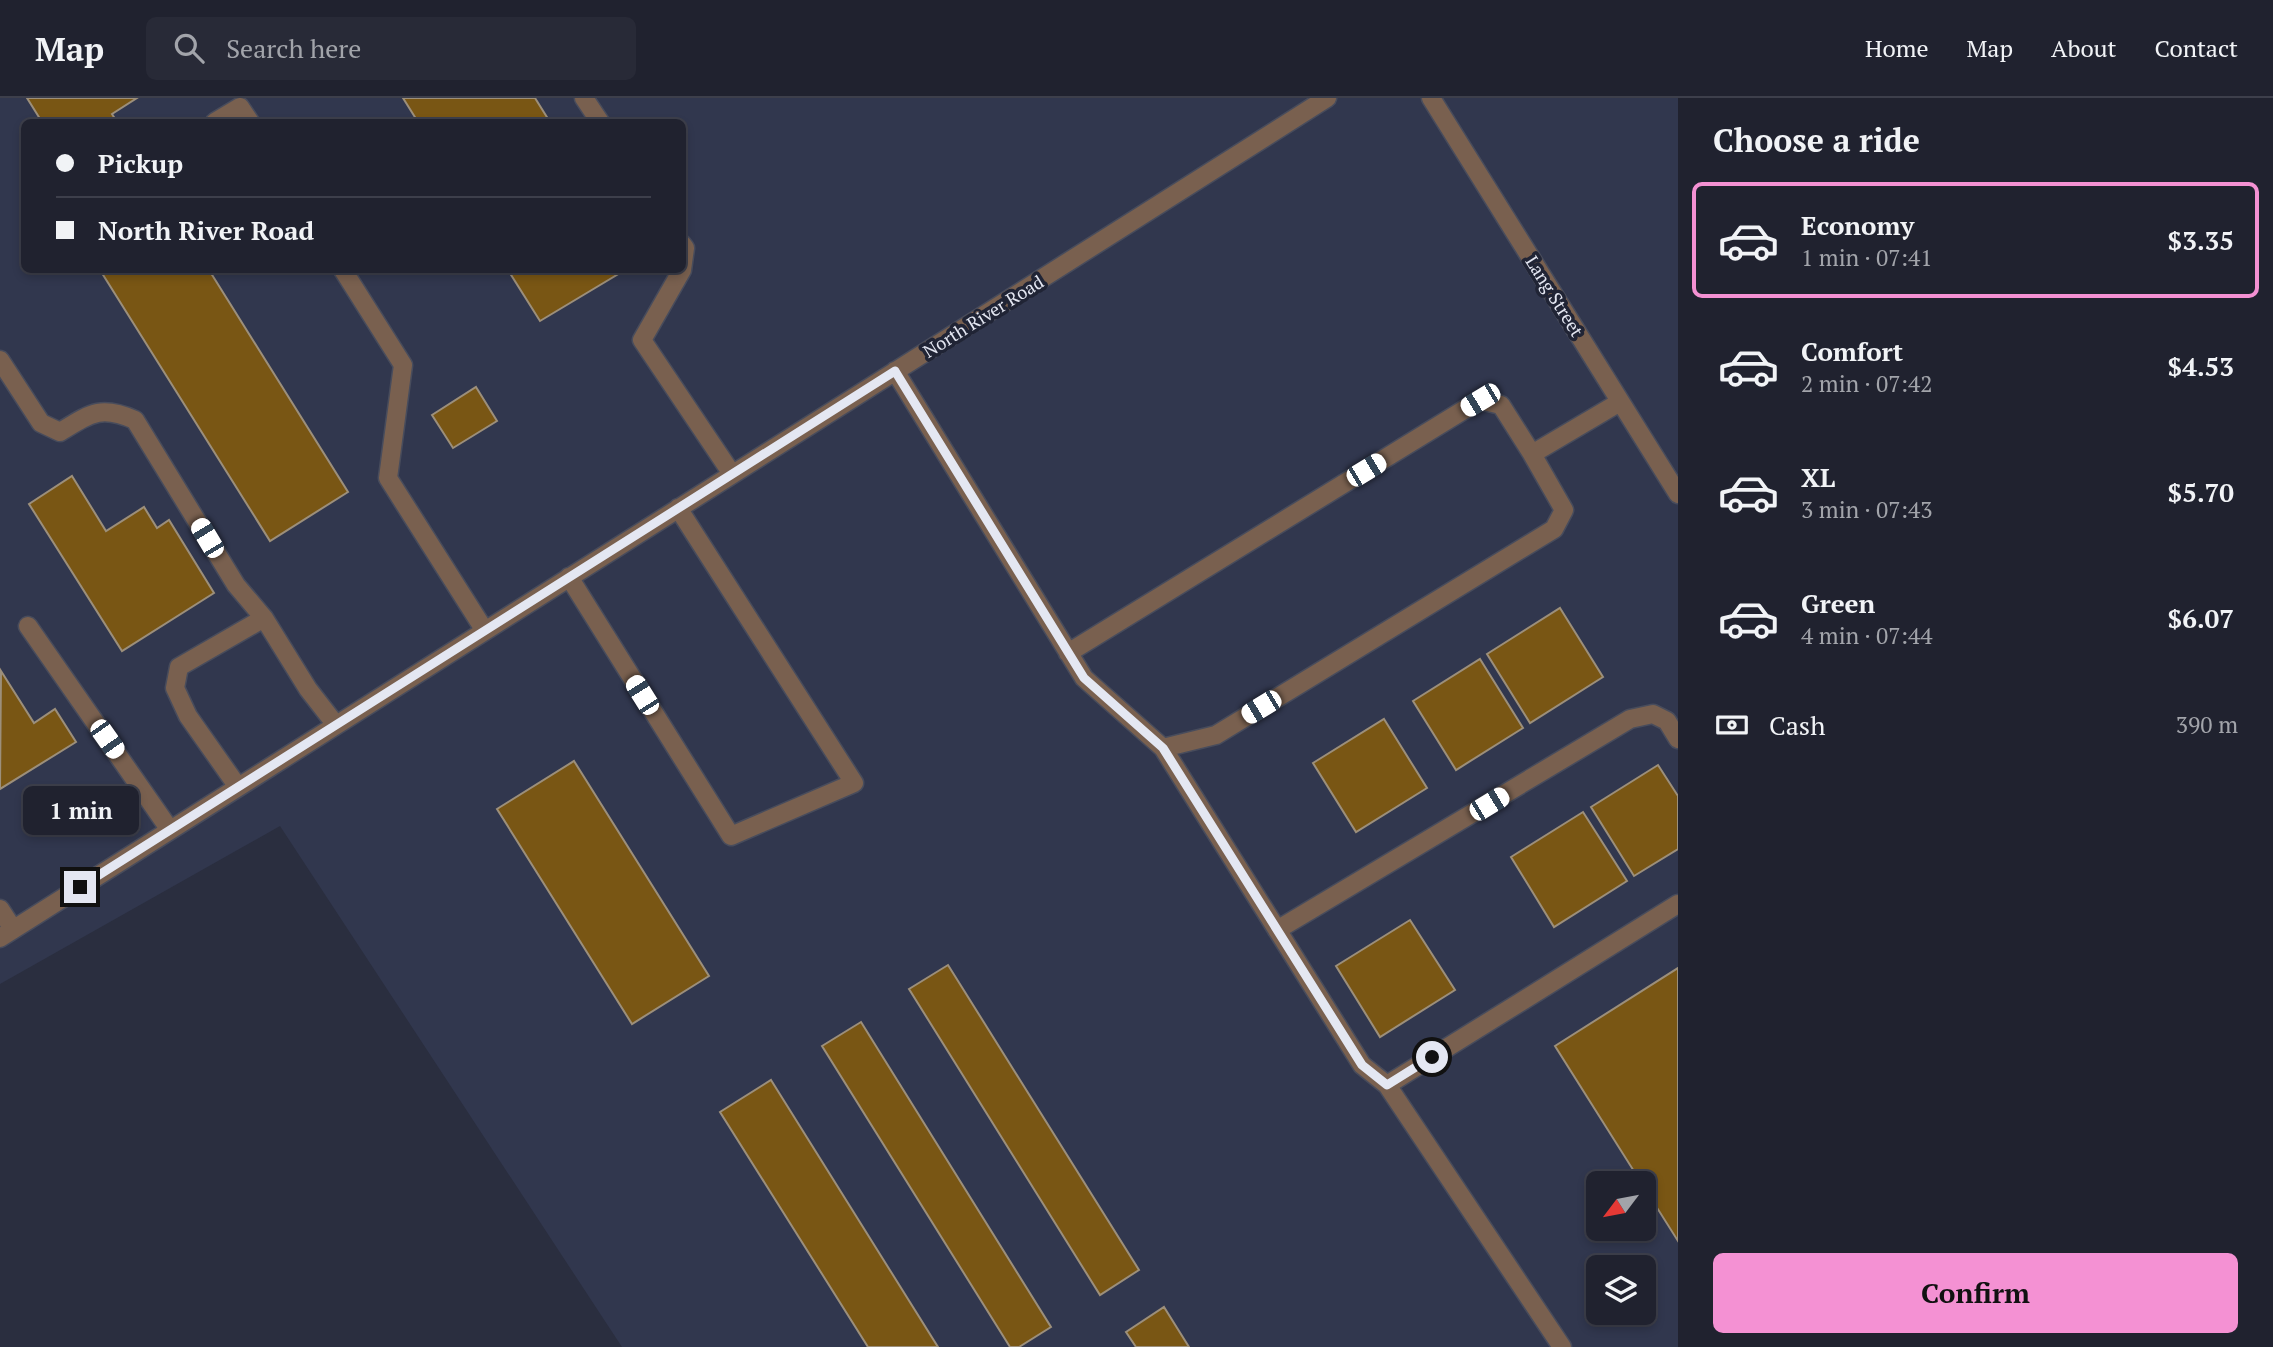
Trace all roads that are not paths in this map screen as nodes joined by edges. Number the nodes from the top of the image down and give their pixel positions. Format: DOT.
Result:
graph roads {
  1 [pos="584,98"];
  2 [pos="1326,98"];
  3 [pos="1431,98"];
  4 [pos="220,119"];
  5 [pos="248,119"];
  6 [pos="598,119"];
  7 [pos="345,273"];
  8 [pos="680,273"];
  9 [pos="0,360"];
  10 [pos="895,371"];
  11 [pos="1620,402"];
  12 [pos="1532,454"];
  13 [pos="732,474"];
  14 [pos="1678,494"];
  15 [pos="678,508"];
  16 [pos="569,578"];
  17 [pos="264,618"];
  18 [pos="28,626"];
  19 [pos="485,631"];
  20 [pos="1068,653"];
  21 [pos="336,725"];
  22 [pos="1678,739"];
  23 [pos="1163,748"];
  24 [pos="238,787"];
  25 [pos="170,830"];
  26 [pos="1678,904"];
  27 [pos="0,909"];
  28 [pos="1277,930"];
  29 [pos="7,934"];
  30 [pos="1387,1085"];
  31 [pos="1562,1347"];
  1 -- 6 [label="street"];
  2 -- 10 [label="street, North River Road"];
  3 -- 11 [label="street, Lang Street"];
  4 -- 5 [label="street"];
  7 -- 19 [label="street"];
  8 -- 13 [label="street"];
  9 -- 17 [label="street"];
  10 -- 13 [label="street, North River Road"];
  10 -- 20 [label="street"];
  11 -- 12 [label="street"];
  11 -- 14 [label="street, Lang Street"];
  12 -- 20 [label="street"];
  12 -- 23 [label="street"];
  13 -- 15 [label="street, North River Road"];
  15 -- 16 [label="street, North River Road"];
  15 -- 16 [label="street"];
  16 -- 19 [label="street, North River Road"];
  17 -- 21 [label="street"];
  17 -- 24 [label="street"];
  18 -- 25 [label="street"];
  19 -- 21 [label="street, North River Road"];
  20 -- 23 [label="street"];
  21 -- 24 [label="street, North River Road"];
  22 -- 28 [label="street"];
  23 -- 28 [label="street"];
  24 -- 25 [label="street, North River Road"];
  25 -- 29 [label="street, North River Road"];
  26 -- 30 [label="street"];
  27 -- 29 [label="street"];
  28 -- 30 [label="street"];
  30 -- 31 [label="street"];
}
